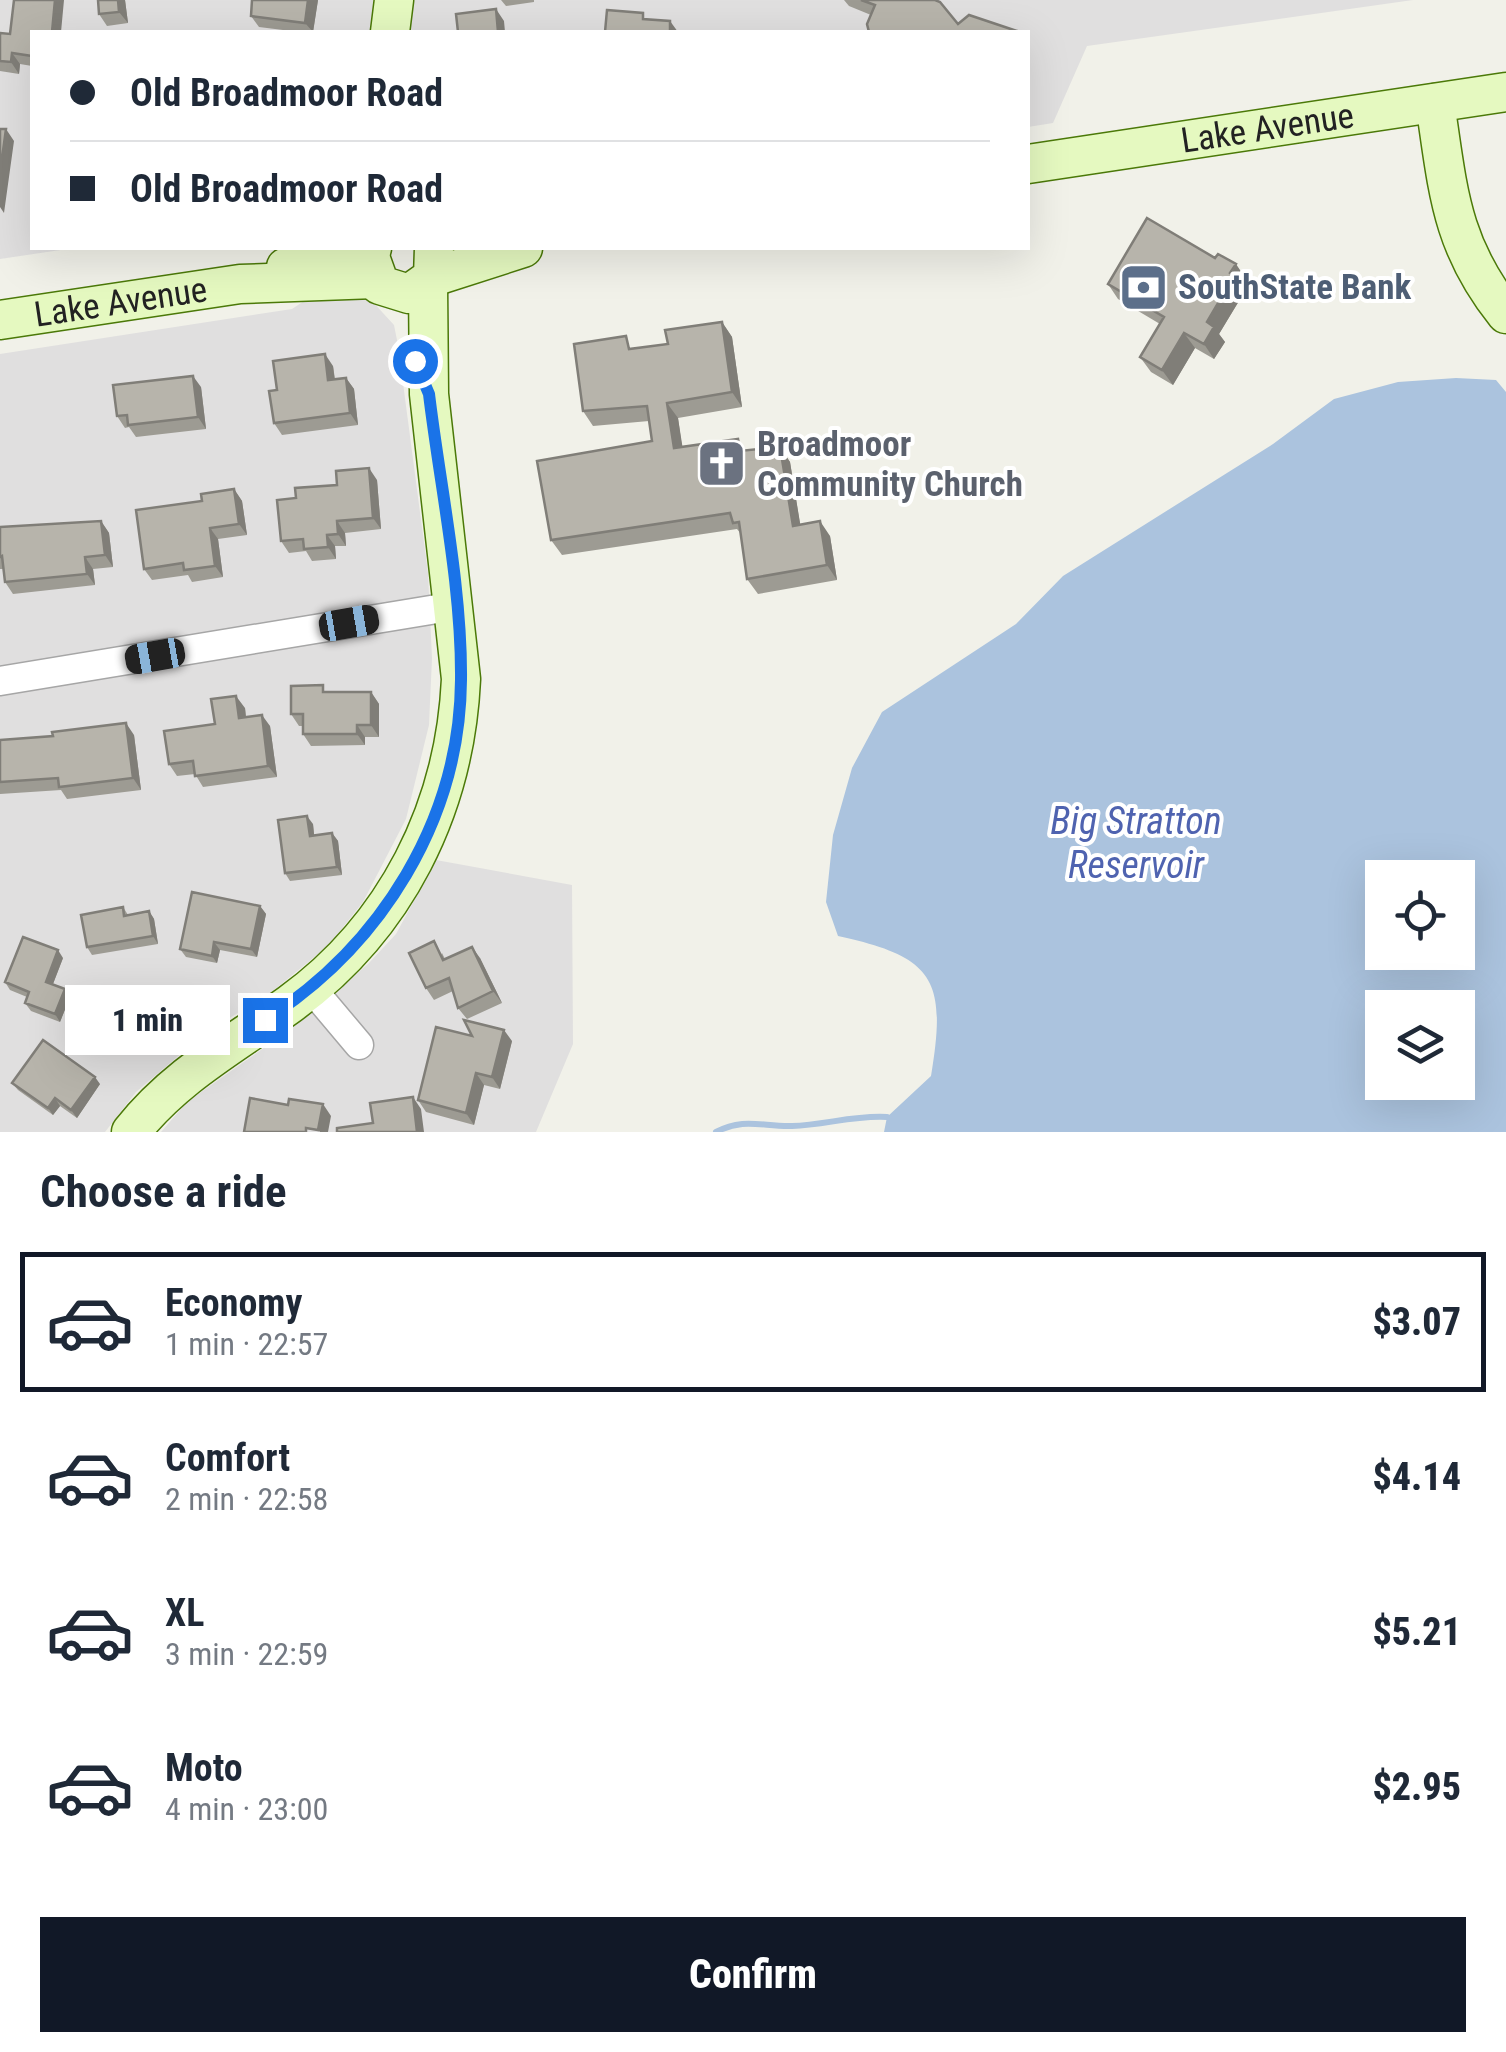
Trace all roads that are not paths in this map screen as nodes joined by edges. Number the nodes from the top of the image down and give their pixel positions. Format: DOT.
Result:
graph roads {
  1 [pos="394,0"];
  2 [pos="390,30"];
  3 [pos="1506,92"];
  4 [pos="1436,103"];
  5 [pos="1030,164"];
  6 [pos="514,250"];
  7 [pos="376,266"];
  8 [pos="432,269"];
  9 [pos="1506,314"];
  10 [pos="0,320"];
  11 [pos="429,394"];
  12 [pos="455,606"];
  13 [pos="0,682"];
  14 [pos="311,988"];
  15 [pos="359,1045"];
  16 [pos="131,1132"];
  1 -- 2 [label="street"];
  3 -- 4 [label="street, Lake Avenue"];
  4 -- 5 [label="street, Lake Avenue"];
  4 -- 9 [label="street"];
  6 -- 8 [label="street"];
  7 -- 8 [label="street, Lake Avenue"];
  7 -- 10 [label="street, Lake Avenue"];
  7 -- 11 [label="street"];
  8 -- 11 [label="street"];
  11 -- 12 [label="street"];
  12 -- 13 [label="street"];
  12 -- 14 [label="street"];
  14 -- 15 [label="street"];
  14 -- 16 [label="street"];
}
